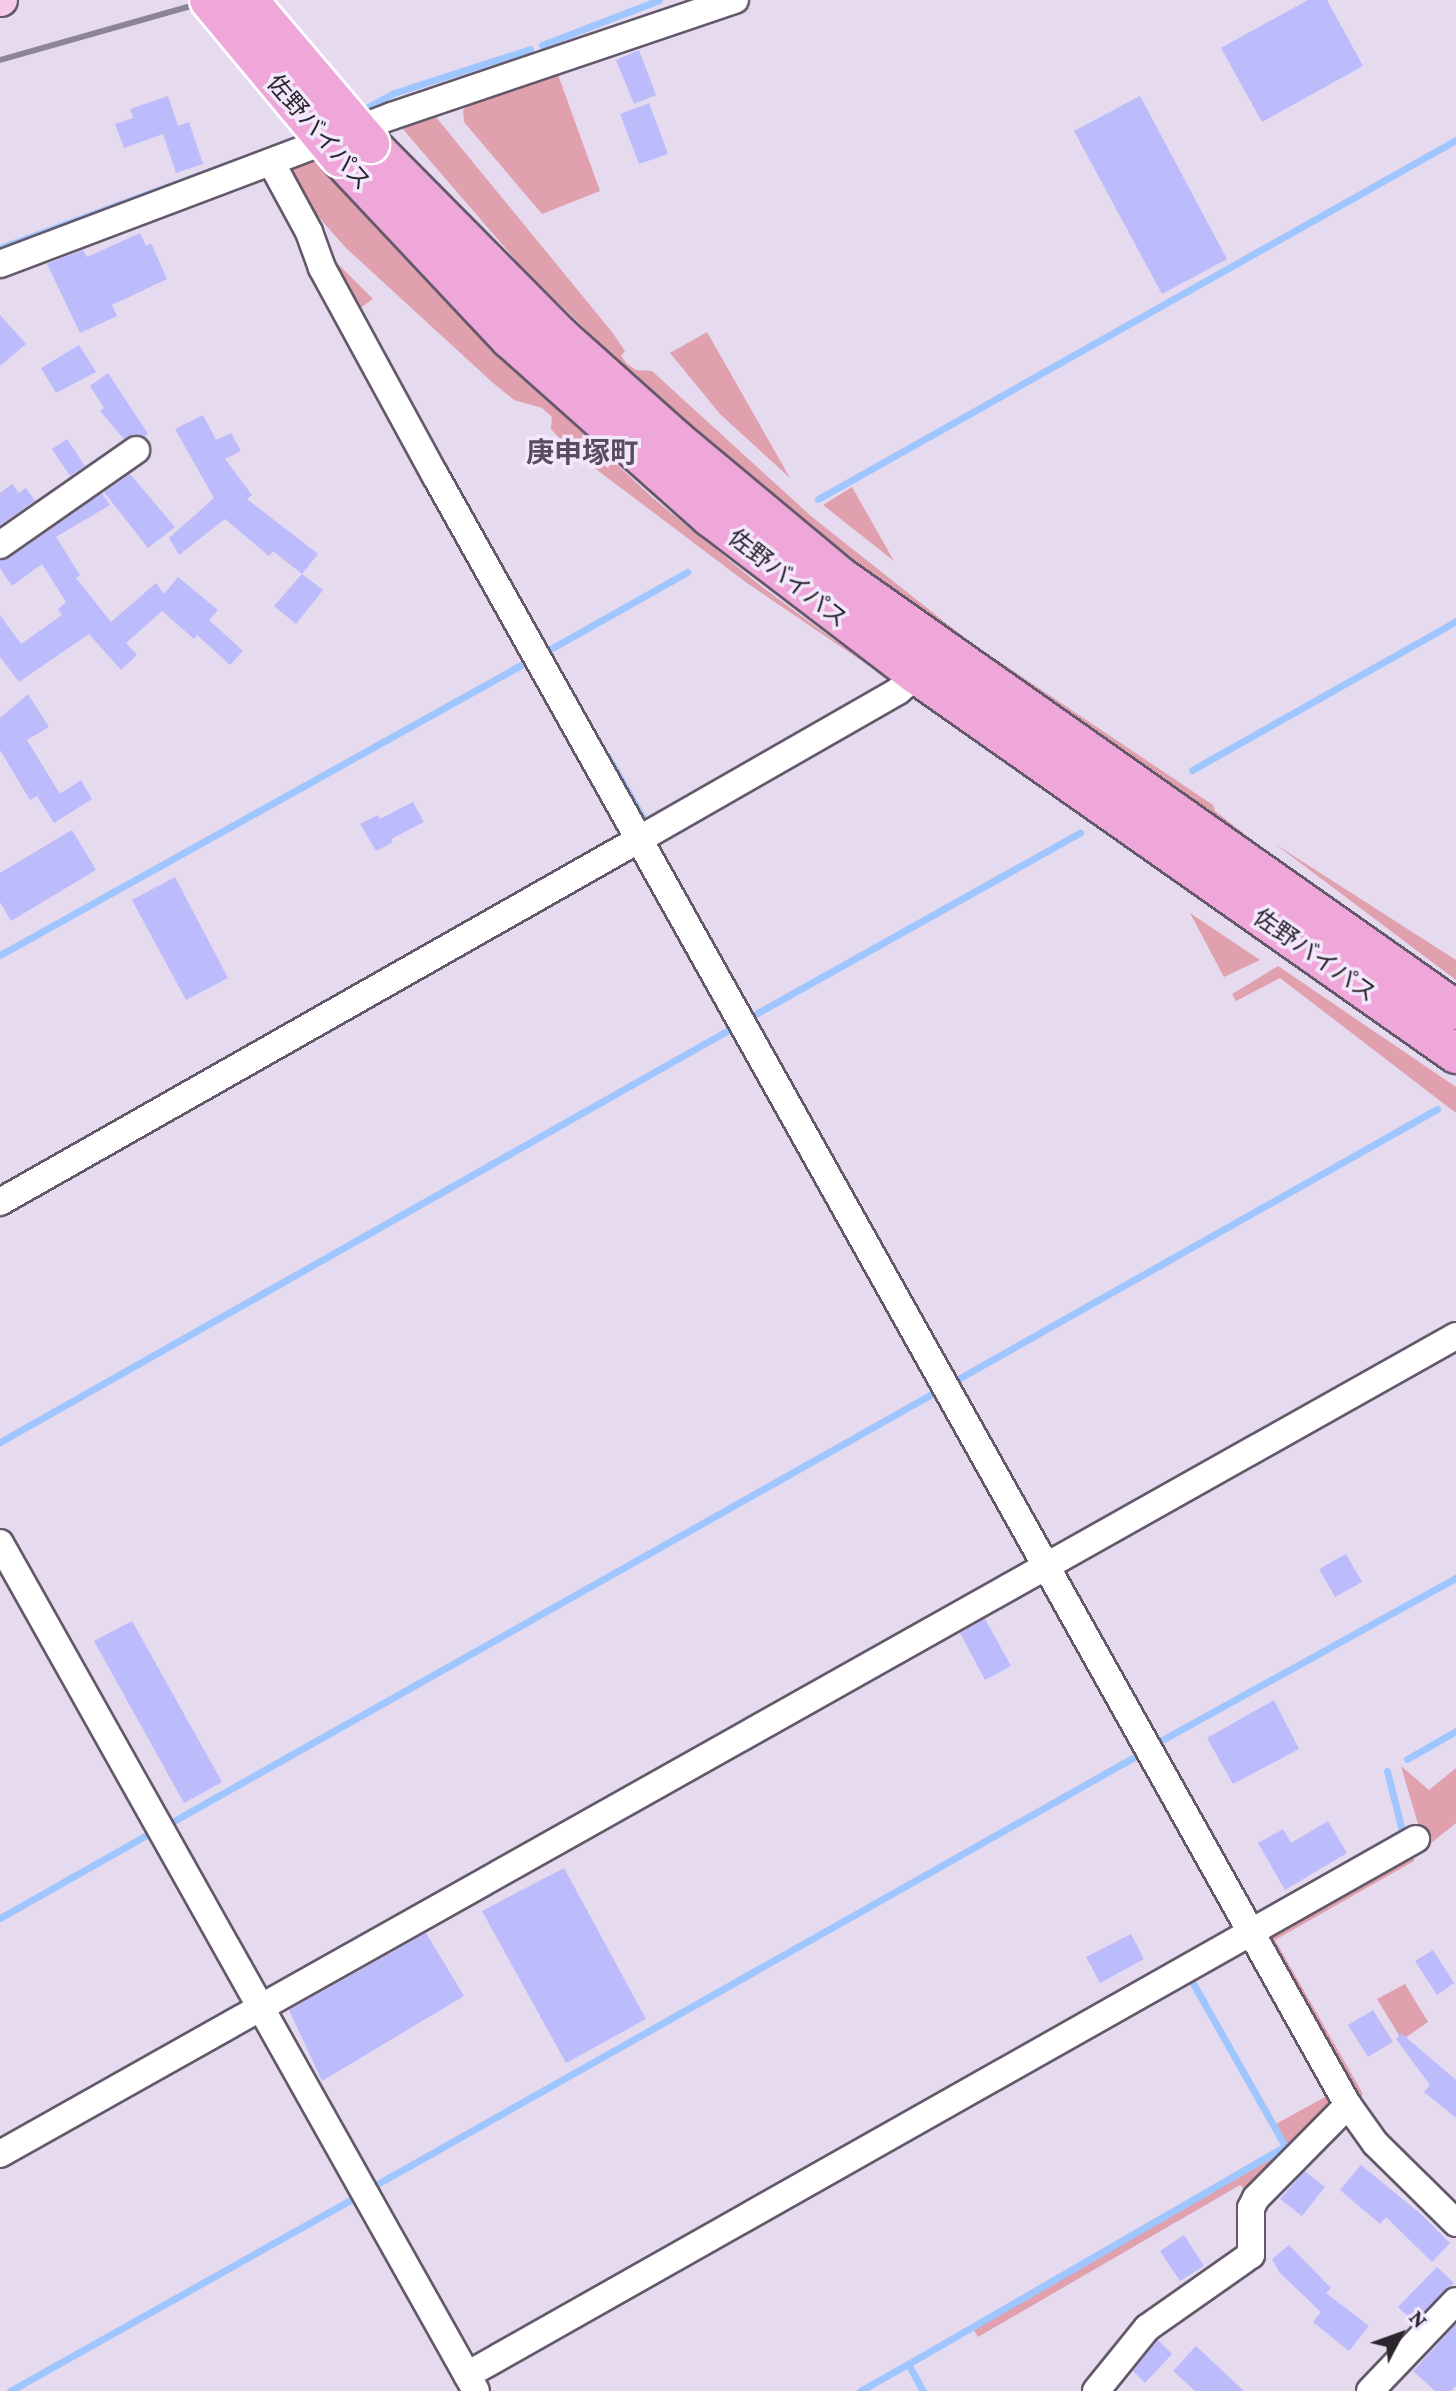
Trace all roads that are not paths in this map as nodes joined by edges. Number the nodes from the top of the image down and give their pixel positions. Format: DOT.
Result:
graph roads {
  1 [pos="187,0"];
  2 [pos="209,0"];
  3 [pos="248,0"];
  4 [pos="278,0"];
  5 [pos="735,0"];
  6 [pos="270,76"];
  7 [pos="366,146"];
  8 [pos="271,162"];
  9 [pos="0,264"];
  10 [pos="136,450"];
  11 [pos="0,545"];
  12 [pos="917,675"];
  13 [pos="638,840"];
  14 [pos="1456,1010"];
  15 [pos="1456,1054"];
  16 [pos="0,1202"];
  17 [pos="1456,1336"];
  18 [pos="0,1543"];
  19 [pos="1047,1564"];
  20 [pos="1416,1839"];
  21 [pos="1252,1929"];
  22 [pos="263,2007"];
  23 [pos="1348,2105"];
  24 [pos="0,2154"];
  25 [pos="1456,2223"];
  26 [pos="1456,2301"];
  27 [pos="472,2383"];
  28 [pos="1096,2391"];
  29 [pos="1370,2391"];
  1 -- 6 [label="highway, bridge"];
  2 -- 6 [label="highway, 佐野バイパス, bridge"];
  3 -- 7 [label="highway, 佐野バイパス, bridge"];
  4 -- 7 [label="highway"];
  5 -- 8 [label="street"];
  6 -- 7 [label="highway, 佐野バイパス, bridge"];
  7 -- 12 [label="highway, 佐野バイパス"];
  7 -- 14 [label="highway, 佐野バイパス"];
  8 -- 9 [label="street"];
  8 -- 13 [label="street"];
  10 -- 11 [label="street"];
  12 -- 13 [label="street"];
  12 -- 15 [label="highway, 佐野バイパス"];
  13 -- 16 [label="street"];
  13 -- 19 [label="street"];
  17 -- 19 [label="street"];
  18 -- 22 [label="street"];
  19 -- 21 [label="street"];
  19 -- 22 [label="street"];
  20 -- 21 [label="street"];
  21 -- 23 [label="street"];
  21 -- 27 [label="street"];
  22 -- 24 [label="street"];
  22 -- 27 [label="street"];
  23 -- 25 [label="street"];
  23 -- 28 [label="street"];
  26 -- 29 [label="street"];
}
